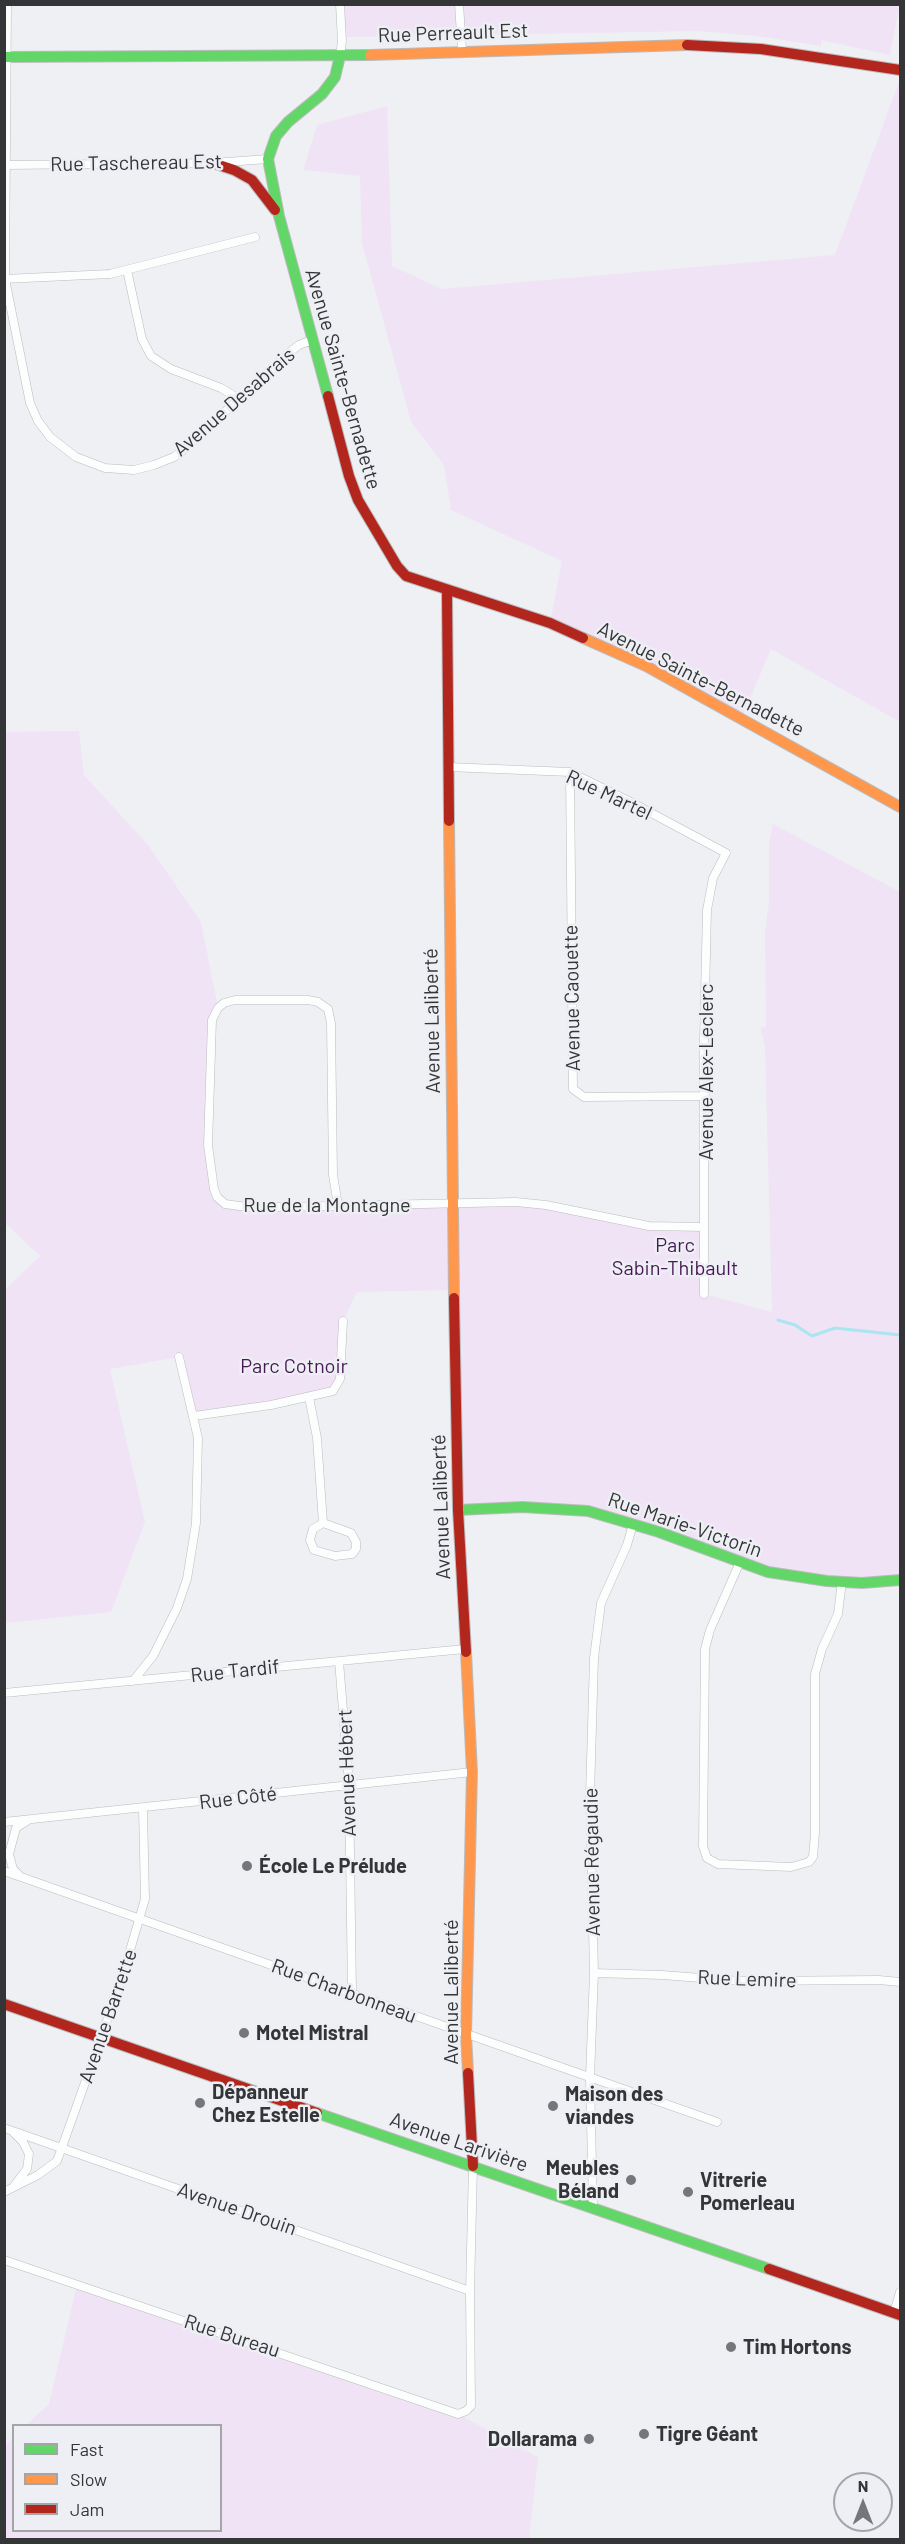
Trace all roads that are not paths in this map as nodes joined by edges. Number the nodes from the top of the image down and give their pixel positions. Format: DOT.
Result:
graph roads {
  1 [pos="7,4"];
  2 [pos="340,4"];
  3 [pos="459,4"];
  4 [pos="462,50"];
  5 [pos="340,56"];
  6 [pos="6,57"];
  7 [pos="900,70"];
  8 [pos="268,159"];
  9 [pos="213,163"];
  10 [pos="5,165"];
  11 [pos="279,216"];
  12 [pos="255,237"];
  13 [pos="127,270"];
  14 [pos="5,279"];
  15 [pos="312,340"];
  16 [pos="239,399"];
  17 [pos="447,592"];
  18 [pos="448,767"];
  19 [pos="570,772"];
  20 [pos="900,807"];
  21 [pos="726,853"];
  22 [pos="705,1096"];
  23 [pos="452,1204"];
  24 [pos="338,1205"];
  25 [pos="704,1227"];
  26 [pos="704,1294"];
  27 [pos="343,1321"];
  28 [pos="179,1357"];
  29 [pos="309,1397"];
  30 [pos="194,1416"];
  31 [pos="458,1510"];
  32 [pos="323,1523"];
  33 [pos="633,1524"];
  34 [pos="740,1562"];
  35 [pos="900,1580"];
  36 [pos="842,1581"];
  37 [pos="465,1648"];
  38 [pos="339,1661"];
  39 [pos="133,1681"];
  40 [pos="4,1693"];
  41 [pos="472,1772"];
  42 [pos="350,1784"];
  43 [pos="142,1808"];
  44 [pos="31,1819"];
  45 [pos="4,1822"];
  46 [pos="4,1871"];
  47 [pos="21,1877"];
  48 [pos="141,1919"];
  49 [pos="594,1973"];
  50 [pos="900,1982"];
  51 [pos="352,1993"];
  52 [pos="4,2004"];
  53 [pos="466,2035"];
  54 [pos="101,2039"];
  55 [pos="590,2077"];
  56 [pos="717,2122"];
  57 [pos="8,2129"];
  58 [pos="62,2147"];
  59 [pos="474,2166"];
  60 [pos="8,2190"];
  61 [pos="593,2207"];
  62 [pos="4,2260"];
  63 [pos="470,2291"];
  64 [pos="900,2292"];
  65 [pos="897,2314"];
  66 [pos="458,2414"];
  1 -- 6 [label="street, Avenue Desabrais"];
  2 -- 5 [label="street"];
  3 -- 4 [label="street"];
  4 -- 5 [label="street, Rue Perreault Est"];
  4 -- 7 [label="street, Rue Perreault Est"];
  5 -- 6 [label="street, Rue Perreault Est"];
  5 -- 8 [label="street"];
  6 -- 10 [label="street, Avenue Desabrais"];
  8 -- 9 [label="street, Rue Taschereau Est"];
  8 -- 11 [label="street, Avenue Sainte-Bernadette"];
  9 -- 10 [label="street, Rue Taschereau Est"];
  9 -- 11 [label="street"];
  10 -- 14 [label="street, Avenue Desabrais"];
  11 -- 15 [label="street, Avenue Sainte-Bernadette"];
  12 -- 13 [label="street"];
  13 -- 14 [label="street"];
  13 -- 16 [label="street"];
  14 -- 16 [label="street, Avenue Desabrais"];
  15 -- 16 [label="street, Avenue Desabrais"];
  15 -- 17 [label="street, Avenue Sainte-Bernadette"];
  17 -- 18 [label="street, Avenue Laliberté"];
  17 -- 20 [label="street, Avenue Sainte-Bernadette"];
  18 -- 19 [label="street, Rue Martel"];
  18 -- 23 [label="street, Avenue Laliberté"];
  19 -- 21 [label="street, Rue Martel"];
  19 -- 22 [label="street, Avenue Caouette"];
  21 -- 22 [label="street, Avenue Alex-Leclerc"];
  22 -- 25 [label="street, Avenue Alex-Leclerc"];
  23 -- 24 [label="street, Rue de la Montagne"];
  23 -- 25 [label="street, Rue de la Montagne"];
  23 -- 31 [label="street, Avenue Laliberté"];
  24 -- 24 [label="street, Rue de la Montagne"];
  25 -- 26 [label="street, Avenue Alex-Leclerc"];
  27 -- 29 [label="street"];
  28 -- 30 [label="street"];
  29 -- 30 [label="street"];
  29 -- 32 [label="street"];
  30 -- 39 [label="street"];
  31 -- 33 [label="street, Rue Marie-Victorin"];
  31 -- 37 [label="street, Avenue Laliberté"];
  32 -- 32 [label="street"];
  33 -- 34 [label="street, Rue Marie-Victorin"];
  33 -- 49 [label="street, Avenue Régaudie"];
  34 -- 36 [label="street, Rue Marie-Victorin"];
  34 -- 36 [label="street"];
  35 -- 36 [label="street, Rue Marie-Victorin"];
  37 -- 38 [label="street, Rue Tardif"];
  37 -- 41 [label="street, Avenue Laliberté"];
  38 -- 39 [label="street, Rue Tardif"];
  38 -- 42 [label="street, Avenue Hébert"];
  39 -- 40 [label="street, Rue Tardif"];
  41 -- 42 [label="street, Rue Côté"];
  41 -- 53 [label="street, Avenue Laliberté"];
  42 -- 43 [label="street, Rue Côté"];
  42 -- 51 [label="street, Avenue Hébert"];
  43 -- 44 [label="street, Rue Côté"];
  43 -- 48 [label="street, Avenue Barrette"];
  44 -- 45 [label="street, Rue Côté"];
  44 -- 47 [label="street"];
  46 -- 47 [label="street, Rue Charbonneau"];
  47 -- 48 [label="street, Rue Charbonneau"];
  48 -- 51 [label="street, Rue Charbonneau"];
  48 -- 54 [label="street, Avenue Barrette"];
  49 -- 50 [label="street, Rue Lemire"];
  49 -- 55 [label="street, Avenue Régaudie"];
  51 -- 53 [label="street, Rue Charbonneau"];
  52 -- 54 [label="street, Avenue Larivière"];
  53 -- 55 [label="street, Rue Charbonneau"];
  53 -- 59 [label="street, Avenue Laliberté"];
  54 -- 58 [label="street, Avenue Barrette"];
  54 -- 59 [label="street, Avenue Larivière"];
  55 -- 56 [label="street, Rue Charbonneau"];
  55 -- 61 [label="street, Avenue Régaudie"];
  57 -- 58 [label="street, Avenue Drouin"];
  57 -- 60 [label="street"];
  58 -- 60 [label="street, Avenue Barrette"];
  58 -- 63 [label="street, Avenue Drouin"];
  59 -- 61 [label="street, Avenue Larivière"];
  59 -- 63 [label="street, Avenue Laliberté"];
  61 -- 65 [label="street, Avenue Larivière"];
  62 -- 66 [label="street, Rue Bureau"];
  63 -- 66 [label="street, Avenue Laliberté"];
  64 -- 65 [label="street"];
}
